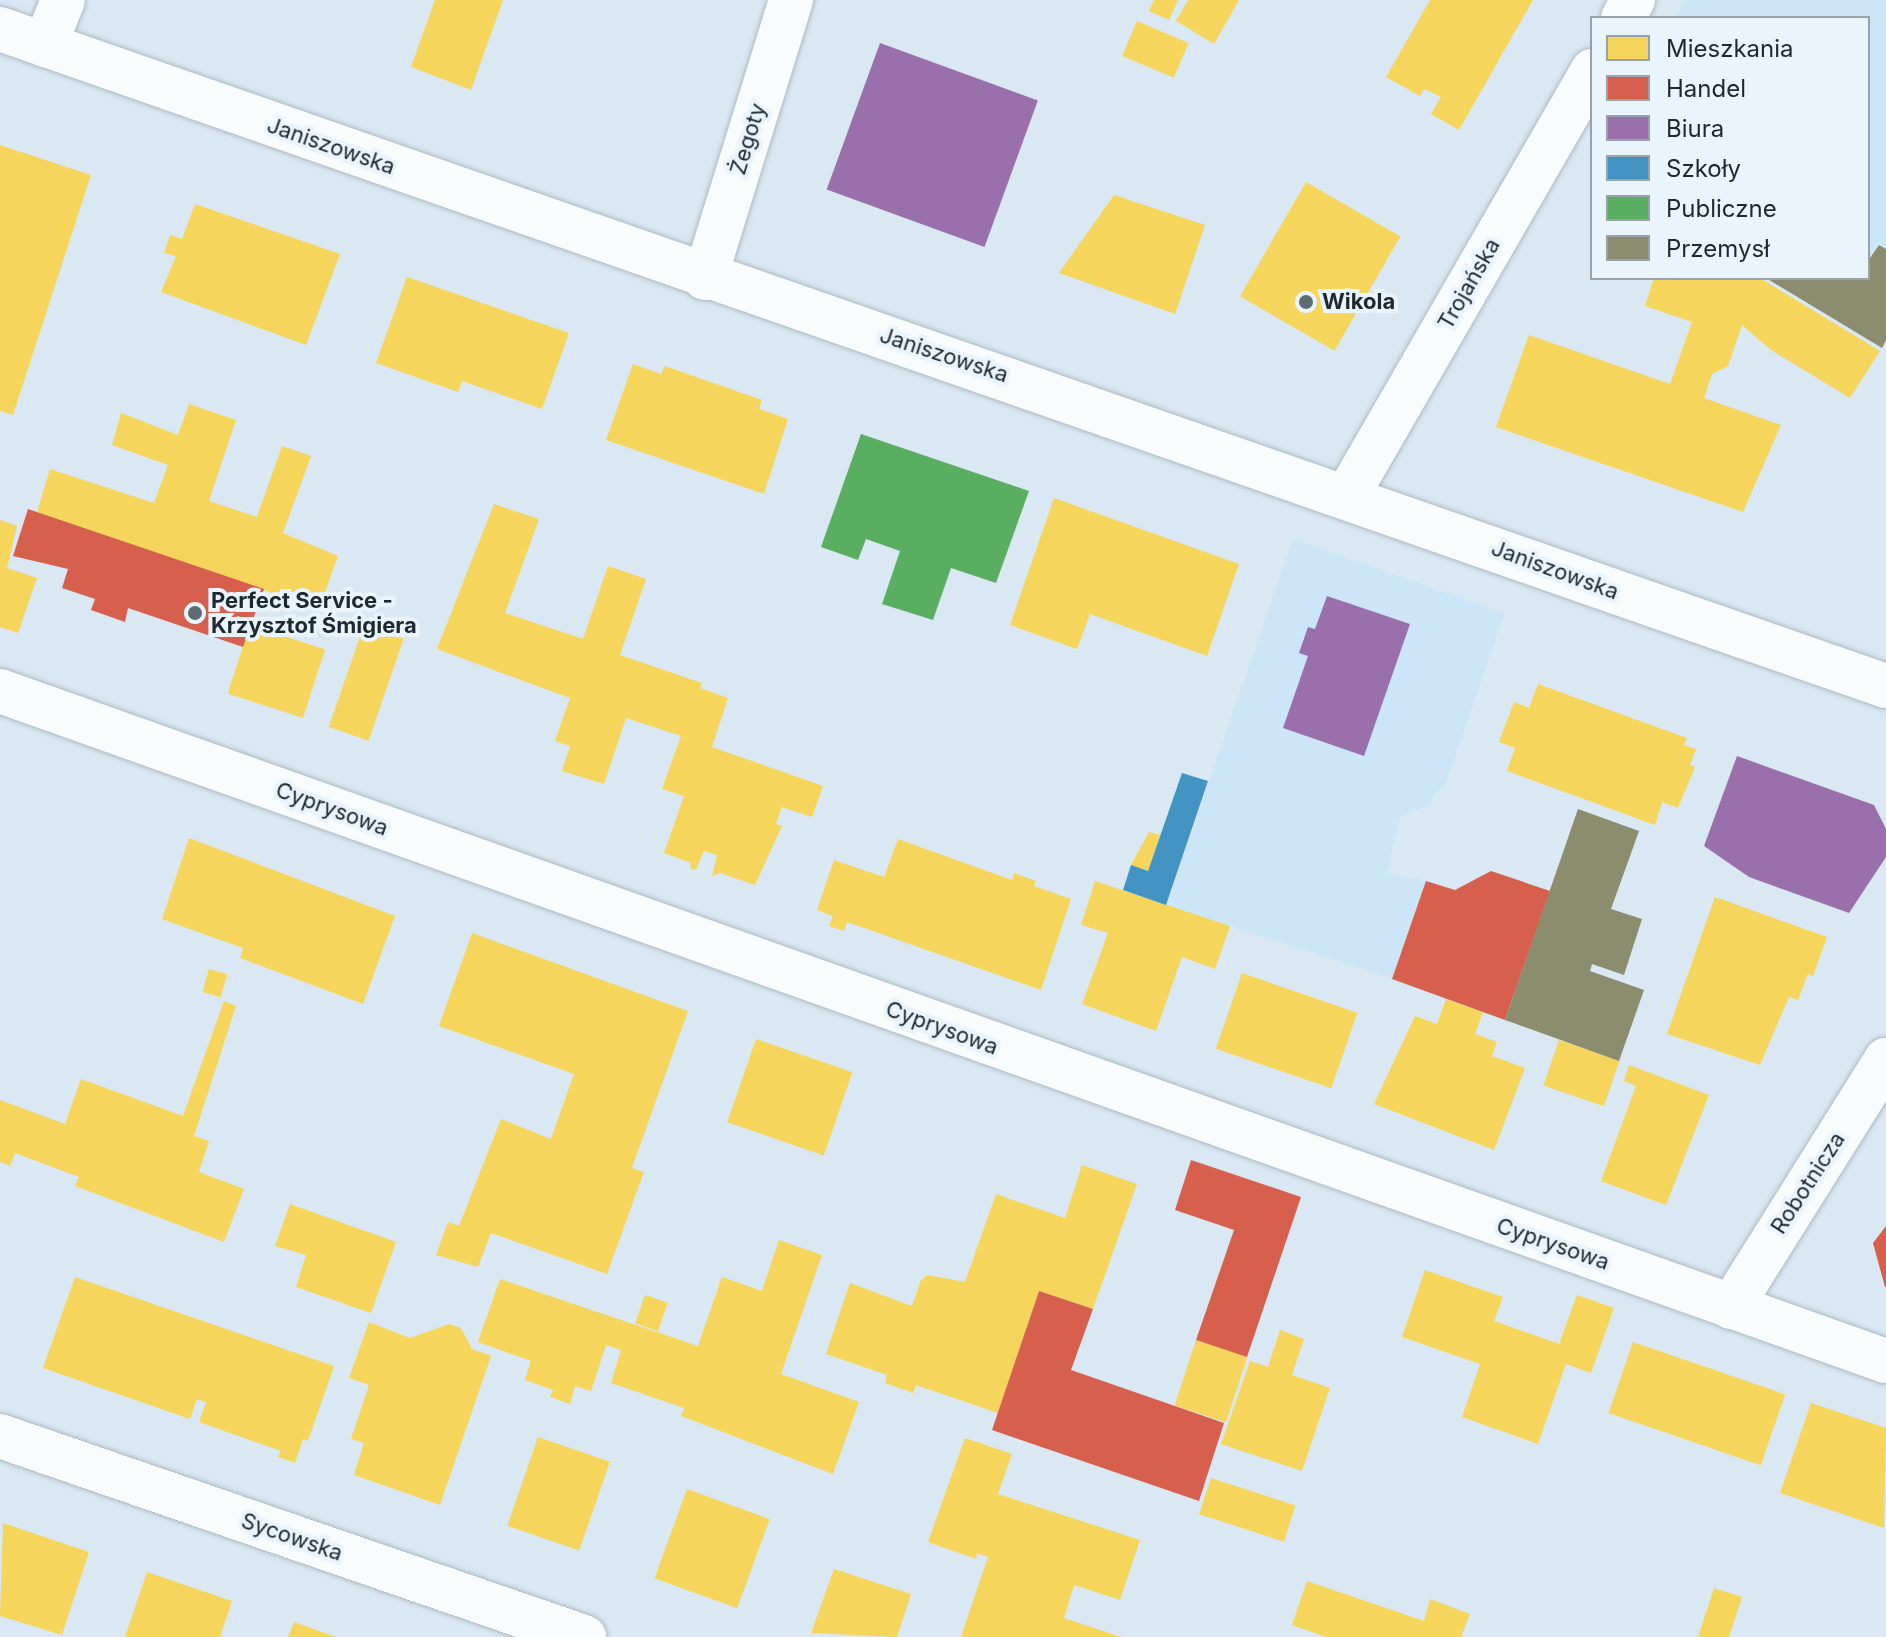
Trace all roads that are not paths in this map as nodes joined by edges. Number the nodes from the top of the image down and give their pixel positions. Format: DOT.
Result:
graph roads {
  1 [pos="63,0"];
  2 [pos="791,0"];
  3 [pos="0,29"];
  4 [pos="45,45"];
  5 [pos="1590,74"];
  6 [pos="705,278"];
  7 [pos="1347,496"];
  8 [pos="1886,686"];
  9 [pos="0,691"];
  10 [pos="1886,1060"];
  11 [pos="1731,1307"];
  12 [pos="1886,1361"];
  13 [pos="0,1436"];
  14 [pos="584,1637"];
  1 -- 4 [label="street"];
  2 -- 6 [label="street, Żegoty"];
  3 -- 4 [label="street, Janiszowska"];
  4 -- 6 [label="street, Janiszowska"];
  5 -- 7 [label="street, Trojańska"];
  6 -- 7 [label="street, Janiszowska"];
  7 -- 8 [label="street, Janiszowska"];
  9 -- 11 [label="street, Cyprysowa"];
  10 -- 11 [label="street, Robotnicza"];
  11 -- 12 [label="street, Cyprysowa"];
  13 -- 14 [label="street, Sycowska"];
}
